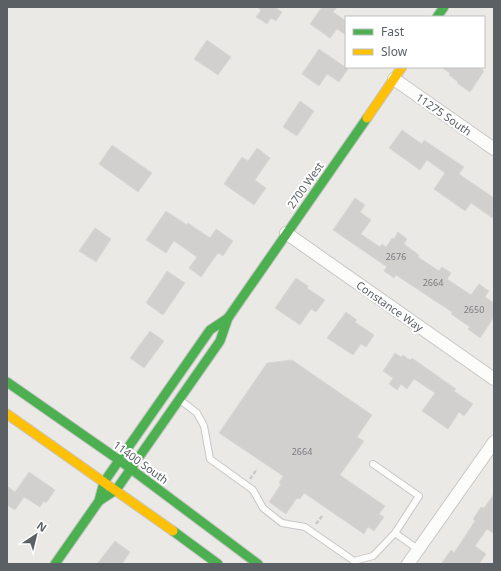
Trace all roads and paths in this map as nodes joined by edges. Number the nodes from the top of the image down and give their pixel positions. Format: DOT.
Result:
graph roads {
  1 [pos="444,7"];
  2 [pos="438,16"];
  3 [pos="401,68"];
  4 [pos="394,79"];
  5 [pos="494,148"];
  6 [pos="286,233"];
  7 [pos="228,318"];
  8 [pos="494,379"];
  9 [pos="7,382"];
  10 [pos="179,399"];
  11 [pos="7,414"];
  12 [pos="494,442"];
  13 [pos="119,460"];
  14 [pos="373,464"];
  15 [pos="131,469"];
  16 [pos="104,482"];
  17 [pos="116,490"];
  18 [pos="99,501"];
  19 [pos="395,533"];
  20 [pos="419,550"];
  21 [pos="55,564"];
  22 [pos="218,564"];
  23 [pos="258,564"];
  24 [pos="408,564"];
  1 -- 2 [label="main road"];
  3 -- 4 [label="main road, 2700 West"];
  4 -- 5 [label="street, 11275 South"];
  4 -- 6 [label="main road, 2700 West"];
  6 -- 7 [label="main road, 2700 West"];
  6 -- 8 [label="street, Constance Way"];
  7 -- 10 [label="main road, 2700 West"];
  7 -- 13 [label="main road, 2700 West"];
  9 -- 13 [label="main road, 11400 South"];
  10 -- 15 [label="main road, 2700 West"];
  10 -- 19 [label="lane"];
  11 -- 16 [label="main road"];
  12 -- 20 [label="street"];
  13 -- 15 [label="main road, 11400 South"];
  13 -- 16 [label="main road, 2700 West"];
  14 -- 19 [label="lane"];
  15 -- 17 [label="main road, 2700 West"];
  15 -- 23 [label="main road, 11400 South"];
  16 -- 17 [label="main road"];
  16 -- 18 [label="main road, 2700 West"];
  17 -- 18 [label="main road, 2700 West"];
  17 -- 22 [label="main road"];
  18 -- 21 [label="main road, 2700 West"];
  19 -- 20 [label="lane"];
  20 -- 24 [label="street"];
}
